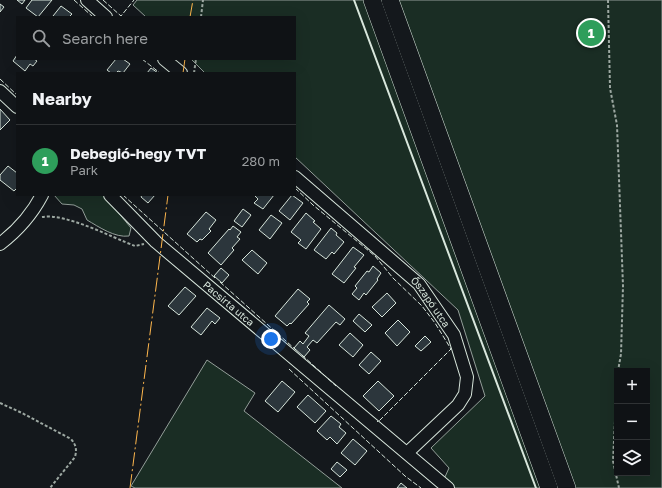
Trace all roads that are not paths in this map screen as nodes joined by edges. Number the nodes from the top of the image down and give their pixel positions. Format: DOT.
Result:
graph roads {
  1 [pos="87,0"];
  2 [pos="372,0"];
  3 [pos="390,0"];
  4 [pos="105,16"];
  5 [pos="165,60"];
  6 [pos="180,72"];
  7 [pos="0,91"];
  8 [pos="16,106"];
  9 [pos="296,178"];
  10 [pos="41,196"];
  11 [pos="111,196"];
  12 [pos="0,244"];
  13 [pos="407,453"];
  14 [pos="448,488"];
  15 [pos="549,488"];
  16 [pos="567,488"];
  1 -- 4 [label="street"];
  2 -- 15 [label="highway"];
  3 -- 16 [label="highway"];
  5 -- 6 [label="street"];
  7 -- 8 [label="street"];
  9 -- 13 [label="street, Őszapó utca"];
  10 -- 12 [label="street"];
  11 -- 13 [label="street, Pacsirta utca"];
  13 -- 14 [label="street, Pacsirta utca"];
}
